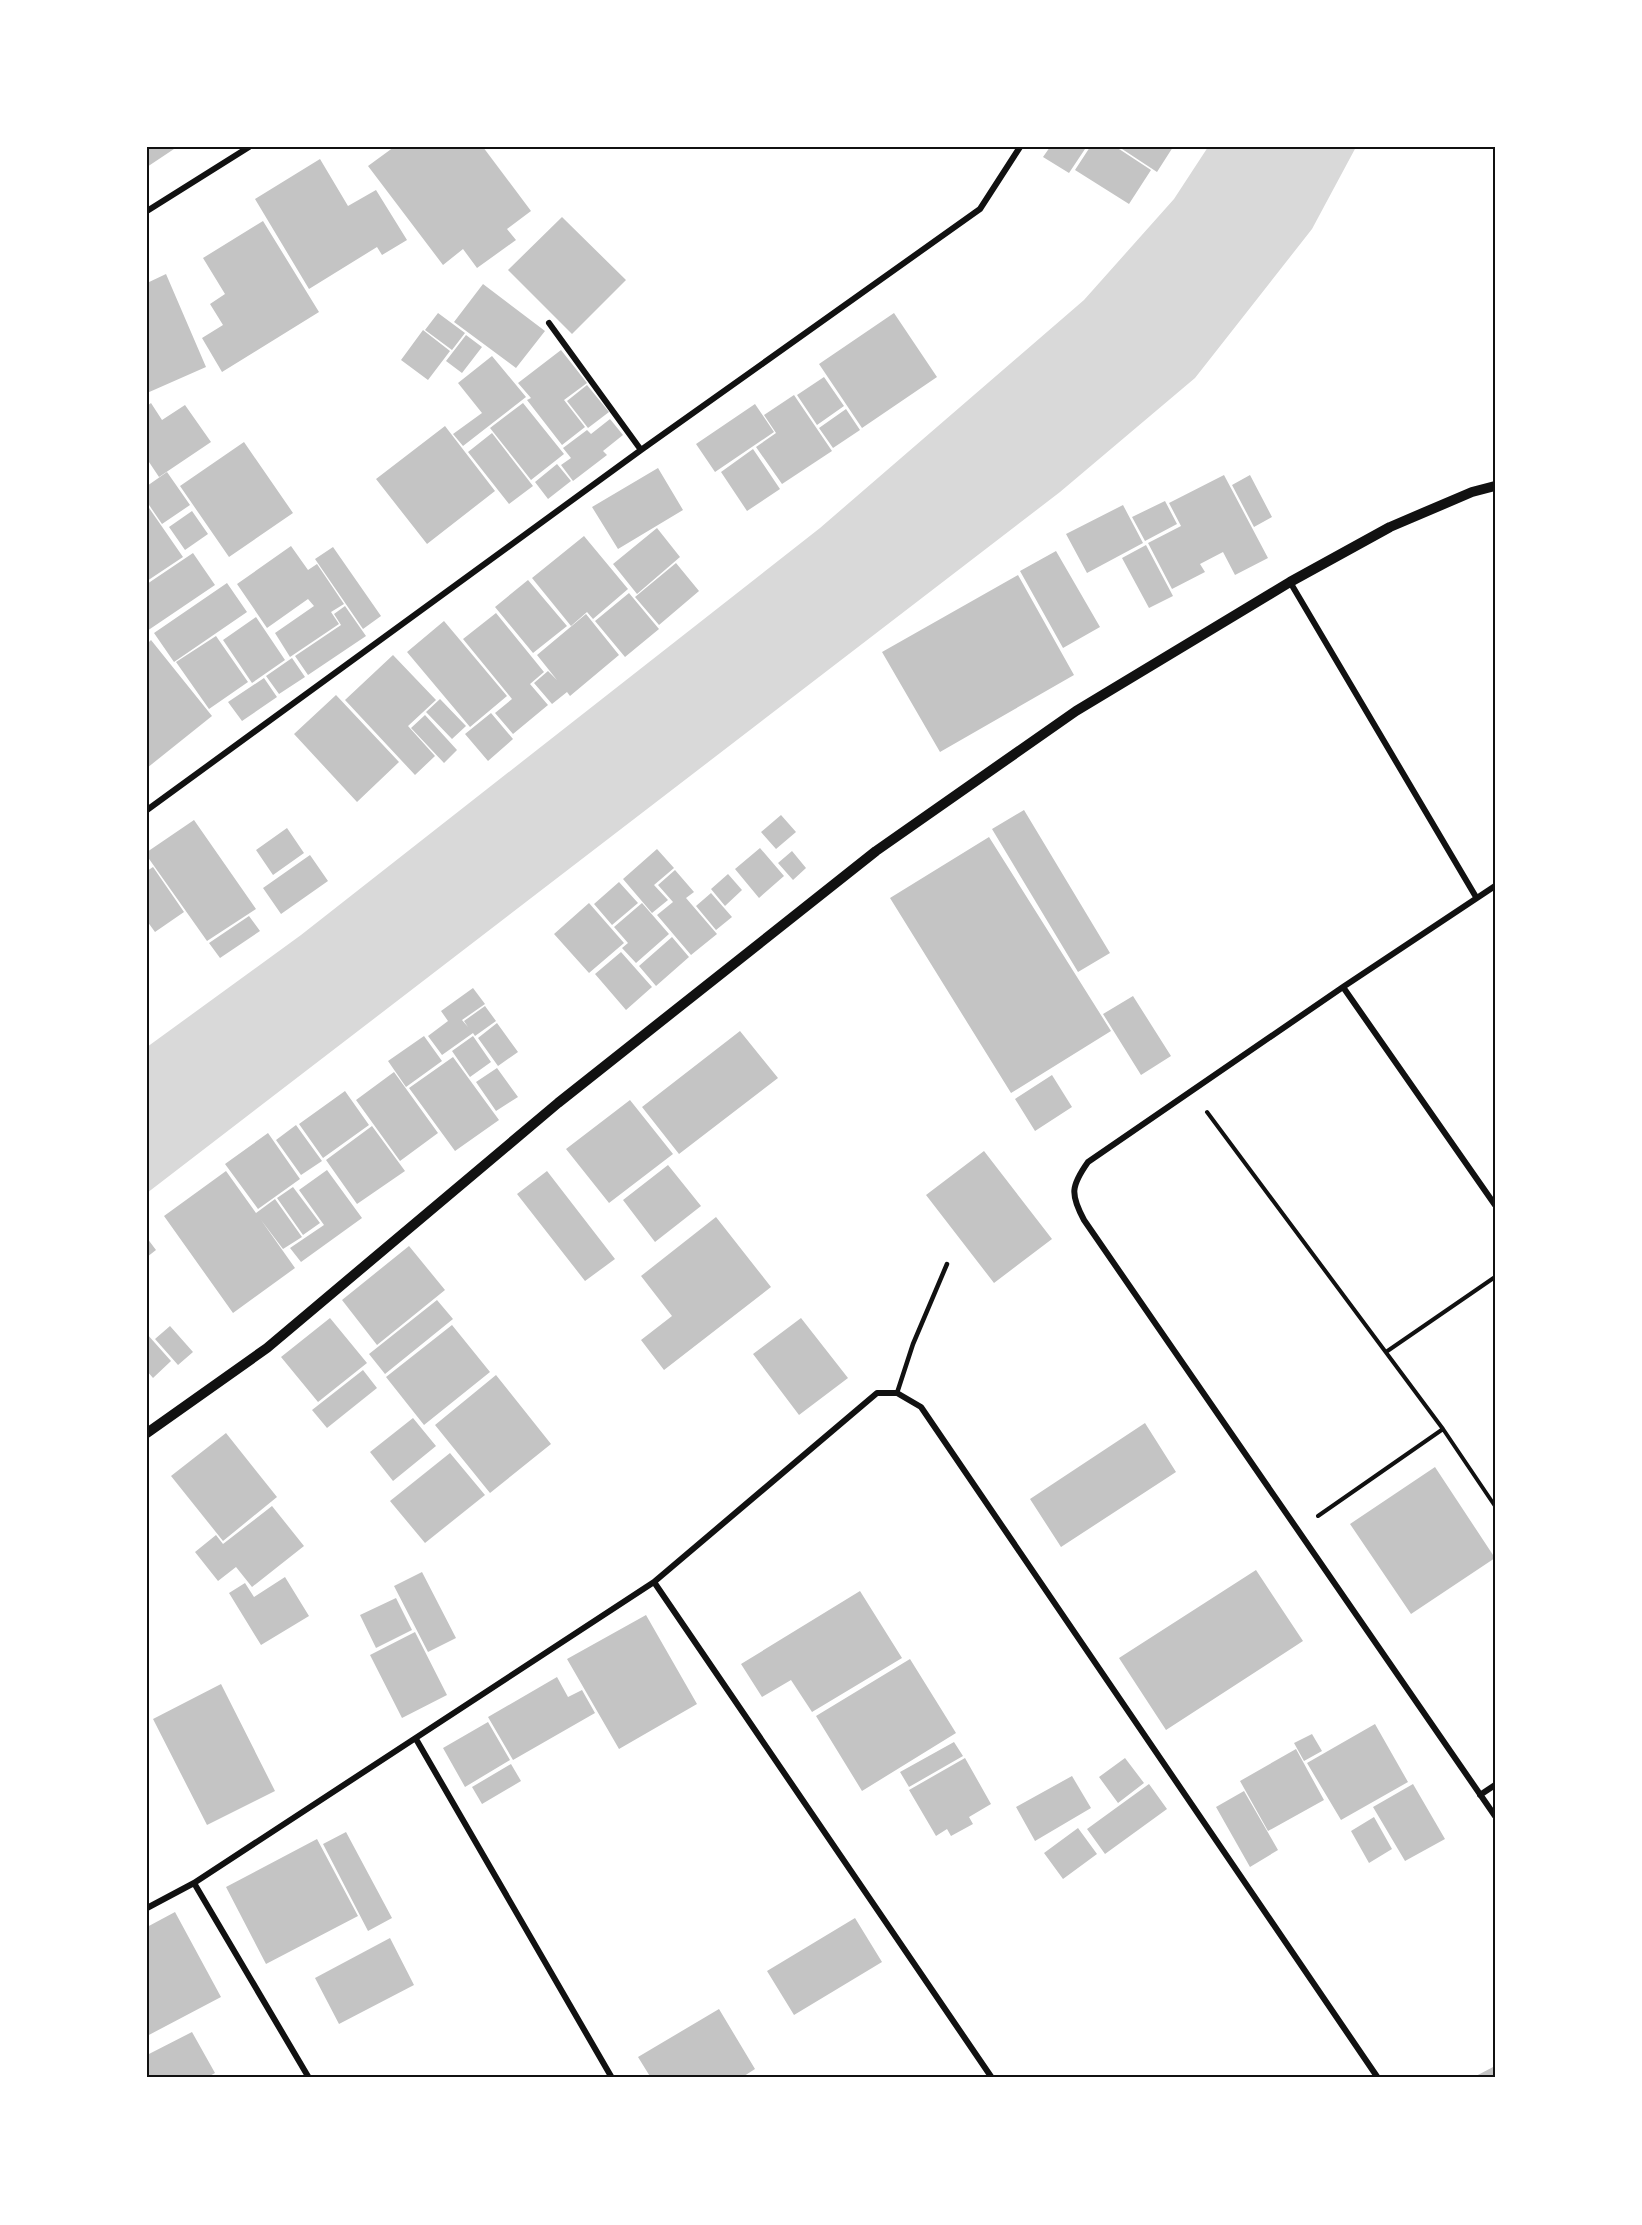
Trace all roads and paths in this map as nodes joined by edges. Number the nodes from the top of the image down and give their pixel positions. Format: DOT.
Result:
graph roads {
  1 [pos="249,147"];
  2 [pos="1020,147"];
  3 [pos="147,211"];
  4 [pos="549,323"];
  5 [pos="641,450"];
  6 [pos="1495,486"];
  7 [pos="1290,582"];
  8 [pos="147,810"];
  9 [pos="1495,886"];
  10 [pos="1476,897"];
  11 [pos="1343,987"];
  12 [pos="1191,1090"];
  13 [pos="1495,1205"];
  14 [pos="946,1264"];
  15 [pos="1495,1278"];
  16 [pos="1386,1352"];
  17 [pos="897,1393"];
  18 [pos="1443,1429"];
  19 [pos="147,1432"];
  20 [pos="1495,1506"];
  21 [pos="1298,1529"];
  22 [pos="654,1582"];
  23 [pos="416,1740"];
  24 [pos="1495,1785"];
  25 [pos="1480,1795"];
  26 [pos="1495,1816"];
  27 [pos="194,1883"];
  28 [pos="147,1908"];
  29 [pos="309,2078"];
  30 [pos="612,2078"];
  31 [pos="992,2078"];
  32 [pos="1378,2078"];
  1 -- 3 [label="street"];
  2 -- 5 [label="street"];
  4 -- 5 [label="street"];
  5 -- 8 [label="street"];
  6 -- 7 [label="street"];
  7 -- 10 [label="street"];
  7 -- 19 [label="street"];
  9 -- 10 [label="street"];
  10 -- 11 [label="street"];
  11 -- 12 [label="street"];
  11 -- 13 [label="street"];
  12 -- 16 [label="path"];
  12 -- 21 [label="street"];
  14 -- 17 [label="lane"];
  15 -- 16 [label="path"];
  16 -- 18 [label="path"];
  17 -- 22 [label="street"];
  17 -- 32 [label="street"];
  18 -- 20 [label="path"];
  18 -- 21 [label="path"];
  21 -- 25 [label="street"];
  22 -- 23 [label="street"];
  22 -- 31 [label="street"];
  23 -- 27 [label="street"];
  23 -- 30 [label="street"];
  24 -- 25 [label="street"];
  25 -- 26 [label="street"];
  27 -- 28 [label="street"];
  27 -- 29 [label="street"];
}
